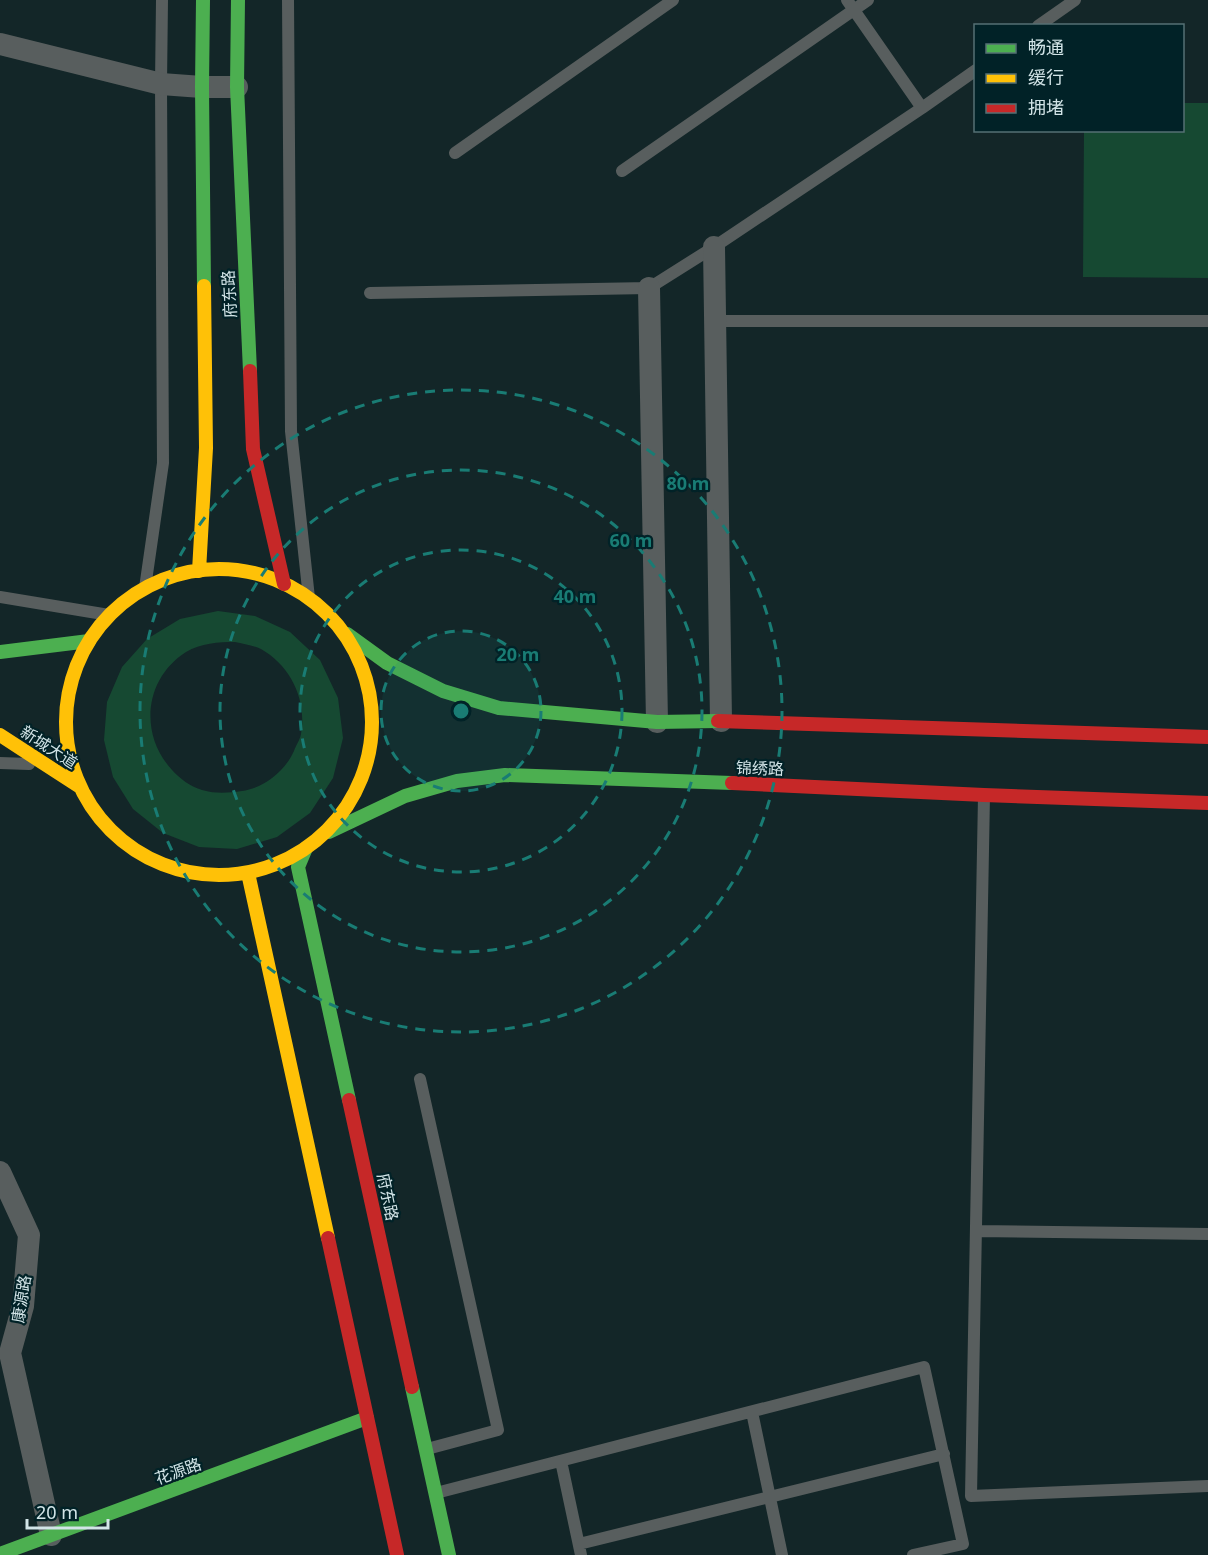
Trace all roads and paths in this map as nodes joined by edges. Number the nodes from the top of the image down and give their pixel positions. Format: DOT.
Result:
graph roads {
  1 [pos="162,0"];
  2 [pos="203,0"];
  3 [pos="237,0"];
  4 [pos="288,0"];
  5 [pos="673,0"];
  6 [pos="868,0"];
  7 [pos="1075,0"];
  8 [pos="850,5"];
  9 [pos="1041,24"];
  10 [pos="0,44"];
  11 [pos="974,71"];
  12 [pos="161,84"];
  13 [pos="202,87"];
  14 [pos="237,87"];
  15 [pos="922,108"];
  16 [pos="455,153"];
  17 [pos="622,171"];
  18 [pos="714,247"];
  19 [pos="649,288"];
  20 [pos="370,293"];
  21 [pos="716,321"];
  22 [pos="1208,321"];
  23 [pos="198,571"];
  24 [pos="284,584"];
  25 [pos="145,588"];
  26 [pos="0,597"];
  27 [pos="309,598"];
  28 [pos="109,615"];
  29 [pos="340,628"];
  30 [pos="89,641"];
  31 [pos="0,652"];
  32 [pos="721,721"];
  33 [pos="657,722"];
  34 [pos="0,735"];
  35 [pos="1208,737"];
  36 [pos="0,763"];
  37 [pos="45,765"];
  38 [pos="80,787"];
  39 [pos="984,795"];
  40 [pos="1208,803"];
  41 [pos="322,835"];
  42 [pos="306,848"];
  43 [pos="248,873"];
  44 [pos="420,1079"];
  45 [pos="0,1172"];
  46 [pos="976,1231"];
  47 [pos="1208,1234"];
  48 [pos="752,1412"];
  49 [pos="367,1419"];
  50 [pos="426,1449"];
  51 [pos="944,1455"];
  52 [pos="561,1461"];
  53 [pos="1208,1486"];
  54 [pos="436,1493"];
  55 [pos="770,1497"];
  56 [pos="51,1535"];
  57 [pos="580,1550"];
  58 [pos="0,1554"];
  59 [pos="397,1555"];
  60 [pos="449,1555"];
  61 [pos="782,1555"];
  62 [pos="913,1555"];
  1 -- 12 [label="lane"];
  2 -- 13 [label="main road, 府东路"];
  3 -- 14 [label="main road, 府东路"];
  4 -- 27 [label="lane"];
  5 -- 16 [label="lane"];
  6 -- 8 [label="lane"];
  7 -- 9 [label="lane"];
  8 -- 15 [label="lane"];
  8 -- 17 [label="lane"];
  10 -- 12 [label="street"];
  11 -- 15 [label="lane"];
  12 -- 13 [label="street"];
  12 -- 25 [label="lane"];
  13 -- 14 [label="street"];
  13 -- 23 [label="main road, 府东路"];
  14 -- 24 [label="main road, 府东路"];
  15 -- 18 [label="lane"];
  18 -- 19 [label="lane"];
  18 -- 21 [label="street"];
  19 -- 20 [label="lane"];
  19 -- 33 [label="street"];
  21 -- 22 [label="lane"];
  21 -- 32 [label="street"];
  23 -- 24 [label="main road"];
  23 -- 25 [label="main road"];
  24 -- 27 [label="main road"];
  25 -- 28 [label="main road"];
  26 -- 28 [label="lane"];
  27 -- 29 [label="main road"];
  28 -- 30 [label="main road"];
  29 -- 33 [label="main road"];
  29 -- 41 [label="main road"];
  30 -- 31 [label="main road"];
  30 -- 38 [label="main road"];
  32 -- 33 [label="main road"];
  32 -- 35 [label="main road"];
  34 -- 37 [label="main road, 新城大道"];
  36 -- 37 [label="lane"];
  37 -- 38 [label="main road, 新城大道"];
  38 -- 43 [label="main road"];
  39 -- 40 [label="main road, 锦绣路"];
  39 -- 41 [label="main road, 锦绣路"];
  39 -- 46 [label="lane"];
  41 -- 42 [label="main road"];
  42 -- 43 [label="main road"];
  42 -- 50 [label="main road, 府东路"];
  43 -- 49 [label="main road"];
  44 -- 50 [label="lane"];
  45 -- 56 [label="street, 康源路"];
  46 -- 47 [label="lane"];
  46 -- 53 [label="lane"];
  48 -- 51 [label="lane"];
  48 -- 52 [label="lane"];
  48 -- 55 [label="lane"];
  49 -- 56 [label="main road, 花源路"];
  49 -- 59 [label="main road"];
  50 -- 54 [label="main road, 府东路"];
  51 -- 55 [label="lane"];
  51 -- 62 [label="lane"];
  52 -- 54 [label="lane"];
  52 -- 57 [label="lane"];
  54 -- 60 [label="main road, 府东路"];
  55 -- 57 [label="lane"];
  55 -- 61 [label="lane"];
  56 -- 58 [label="main road, 花源路"];
}
